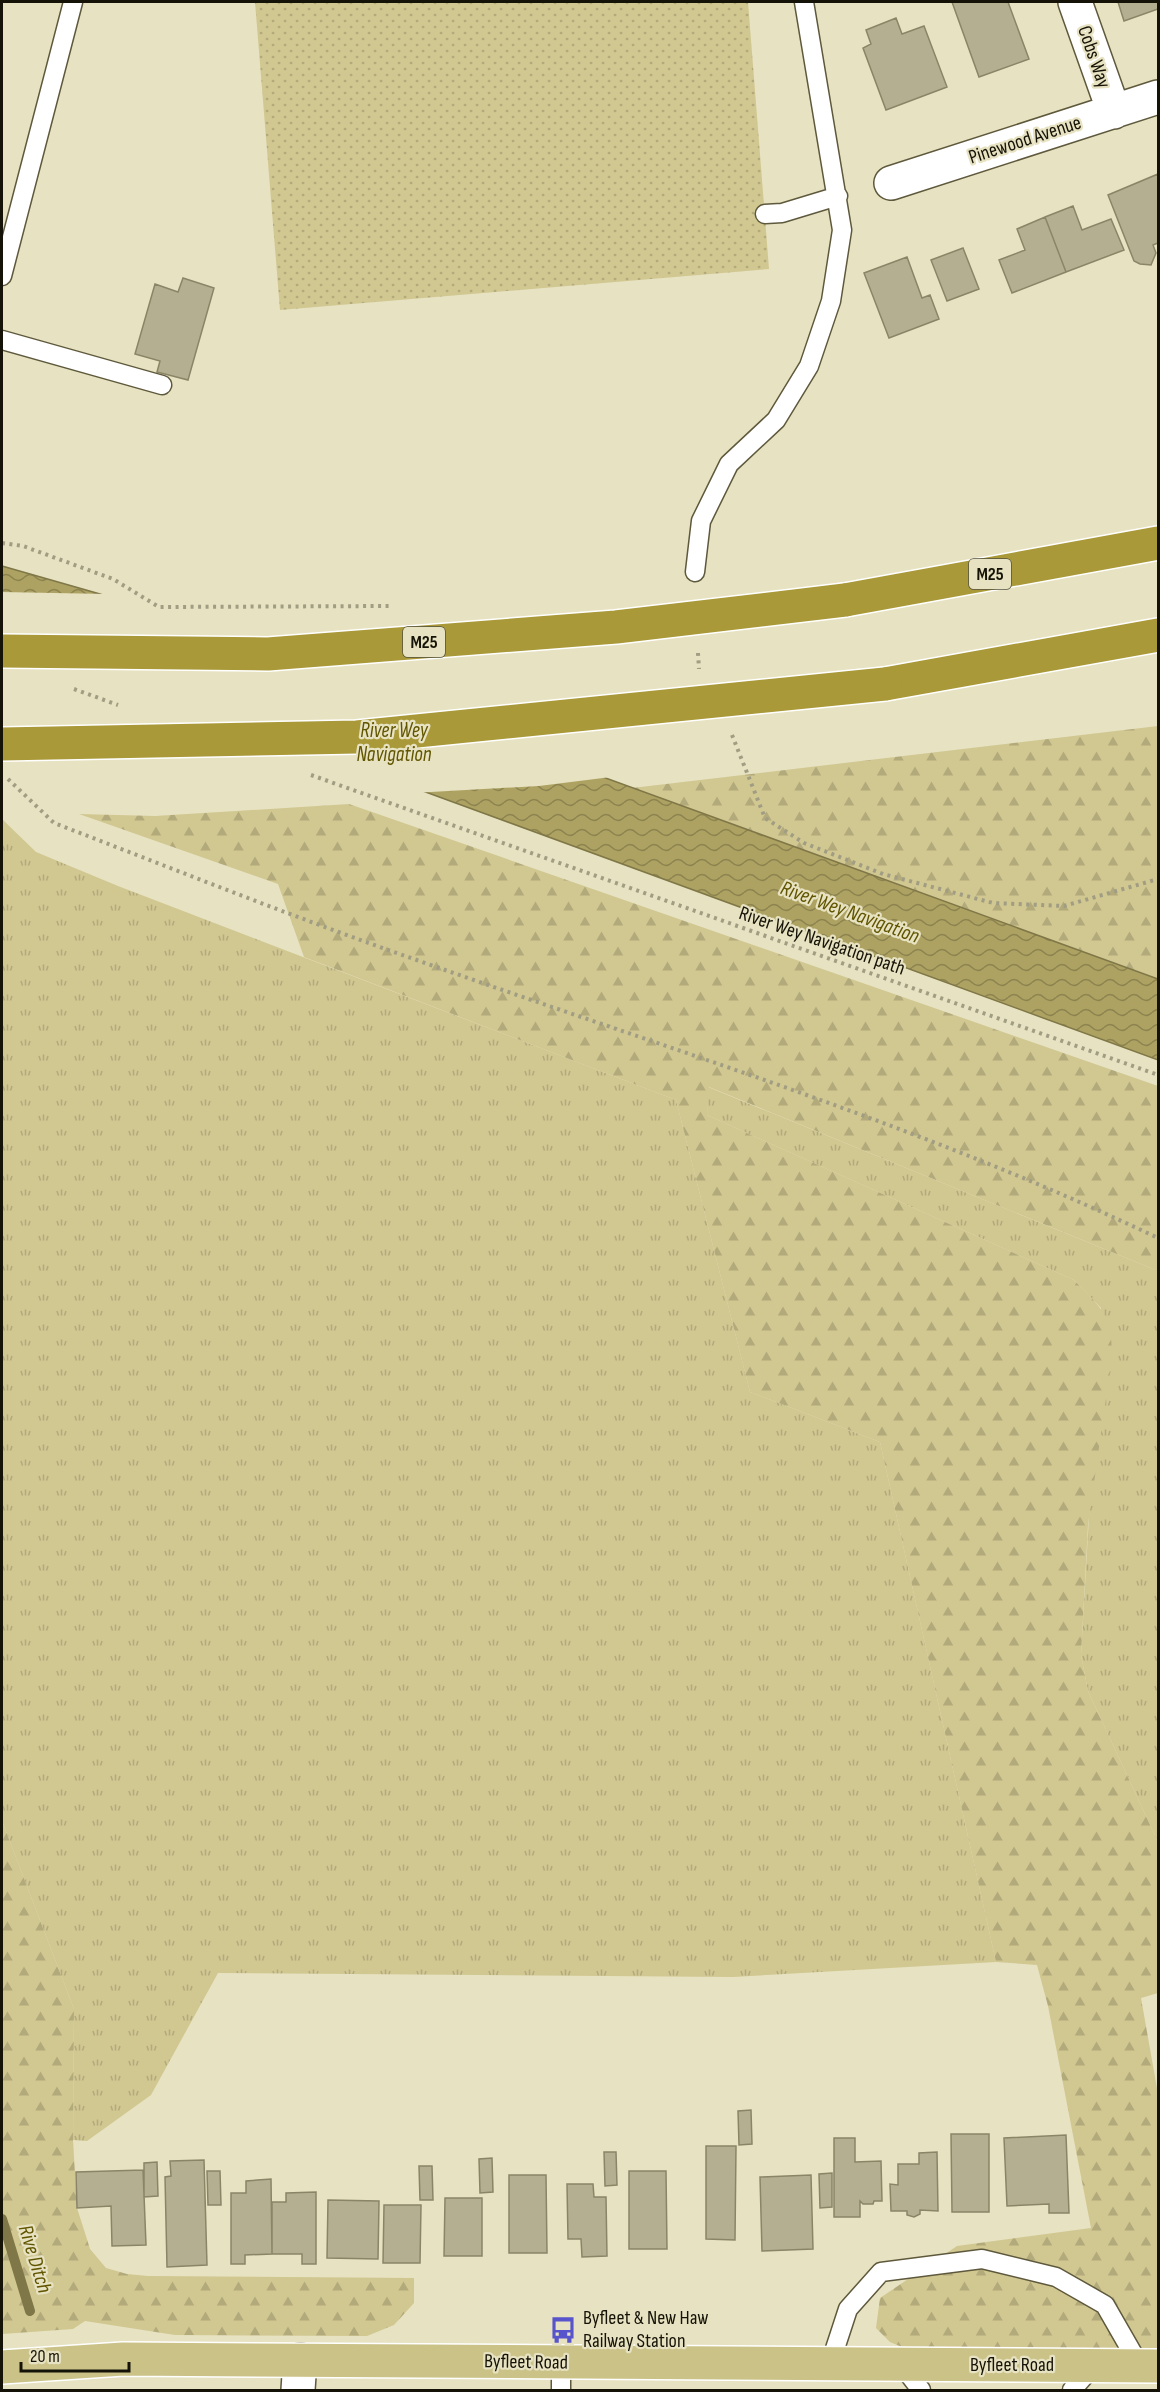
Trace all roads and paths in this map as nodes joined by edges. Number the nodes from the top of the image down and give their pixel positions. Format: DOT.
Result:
graph roads {
  1 [pos="73,2"];
  2 [pos="804,2"];
  3 [pos="1075,2"];
  4 [pos="1158,96"];
  5 [pos="1114,112"];
  6 [pos="891,183"];
  7 [pos="838,196"];
  8 [pos="765,214"];
  9 [pos="2,276"];
  10 [pos="2,340"];
  11 [pos="162,385"];
  12 [pos="2,543"];
  13 [pos="1158,543"];
  14 [pos="695,572"];
  15 [pos="396,606"];
  16 [pos="1158,635"];
  17 [pos="2,651"];
  18 [pos="2,744"];
  19 [pos="2,772"];
  20 [pos="765,818"];
  21 [pos="476,835"];
  22 [pos="1158,879"];
  23 [pos="1158,1075"];
  24 [pos="1158,1238"];
  25 [pos="830,2364"];
  26 [pos="901,2364"];
  27 [pos="1093,2366"];
  28 [pos="1149,2366"];
  29 [pos="2,2367"];
  30 [pos="299,2375"];
  31 [pos="561,2377"];
  32 [pos="921,2391"];
  33 [pos="1072,2391"];
  1 -- 9 [label="lane"];
  2 -- 7 [label="lane"];
  3 -- 5 [label="street, Cobs Way"];
  4 -- 5 [label="street, Pinewood Avenue"];
  5 -- 6 [label="street, Pinewood Avenue"];
  7 -- 8 [label="lane"];
  7 -- 14 [label="lane"];
  10 -- 11 [label="lane"];
  12 -- 15 [label="path"];
  13 -- 17 [label="highway, M25, bridge"];
  16 -- 18 [label="highway, bridge"];
  19 -- 24 [label="path"];
  20 -- 22 [label="path"];
  21 -- 23 [label="path, River Wey Navigation path"];
  25 -- 26 [label="main road, Byfleet Road"];
  25 -- 28 [label="lane"];
  25 -- 31 [label="main road, Byfleet Road"];
  26 -- 27 [label="main road, Byfleet Road"];
  26 -- 32 [label="lane"];
  27 -- 28 [label="main road, Byfleet Road"];
  27 -- 33 [label="lane"];
  29 -- 30 [label="main road, Byfleet Road"];
  30 -- 31 [label="main road, Byfleet Road"];
}
